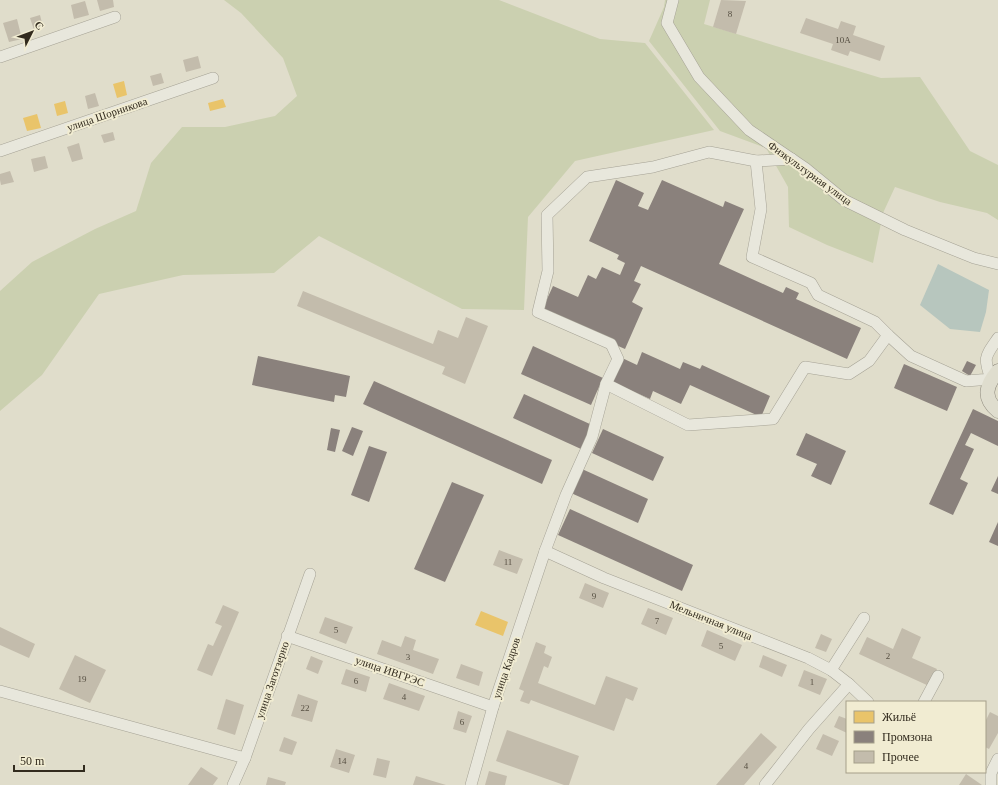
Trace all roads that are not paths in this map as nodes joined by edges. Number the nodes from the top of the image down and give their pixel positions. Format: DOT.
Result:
graph roads {
  1 [pos="673,0"];
  2 [pos="115,17"];
  3 [pos="0,57"];
  4 [pos="213,78"];
  5 [pos="0,151"];
  6 [pos="792,158"];
  7 [pos="756,160"];
  8 [pos="998,264"];
  9 [pos="888,335"];
  10 [pos="998,338"];
  11 [pos="994,375"];
  12 [pos="606,384"];
  13 [pos="998,411"];
  14 [pos="545,551"];
  15 [pos="310,574"];
  16 [pos="864,618"];
  17 [pos="287,636"];
  18 [pos="831,670"];
  19 [pos="938,676"];
  20 [pos="849,684"];
  21 [pos="0,692"];
  22 [pos="867,701"];
  23 [pos="925,701"];
  24 [pos="493,706"];
  25 [pos="245,758"];
  26 [pos="998,759"];
  27 [pos="988,772"];
  28 [pos="232,785"];
  29 [pos="471,785"];
  30 [pos="765,785"];
  31 [pos="991,785"];
  1 -- 6 [label="street, Физкультурная улица"];
  2 -- 3 [label="street"];
  4 -- 5 [label="street, улица Шорникова"];
  6 -- 7 [label="street"];
  6 -- 8 [label="street, Физкультурная улица"];
  7 -- 9 [label="street"];
  7 -- 12 [label="street, улица Кадров"];
  9 -- 11 [label="street"];
  9 -- 12 [label="street"];
  10 -- 11 [label="street"];
  11 -- 13 [label="main road"];
  12 -- 14 [label="street, улица Кадров"];
  14 -- 18 [label="street, Мельничная улица"];
  14 -- 24 [label="street, улица Кадров"];
  15 -- 17 [label="street, улица Заготзерно"];
  16 -- 18 [label="street"];
  17 -- 24 [label="street, улица ИВГРЭС"];
  17 -- 25 [label="street, улица Заготзерно"];
  18 -- 20 [label="street, Мельничная улица"];
  19 -- 23 [label="street"];
  20 -- 22 [label="street, Мельничная улица"];
  20 -- 30 [label="street"];
  21 -- 25 [label="street"];
  24 -- 29 [label="street, улица Кадров"];
  25 -- 28 [label="street, улица Заготзерно"];
  26 -- 27 [label="street"];
  27 -- 31 [label="street"];
}
